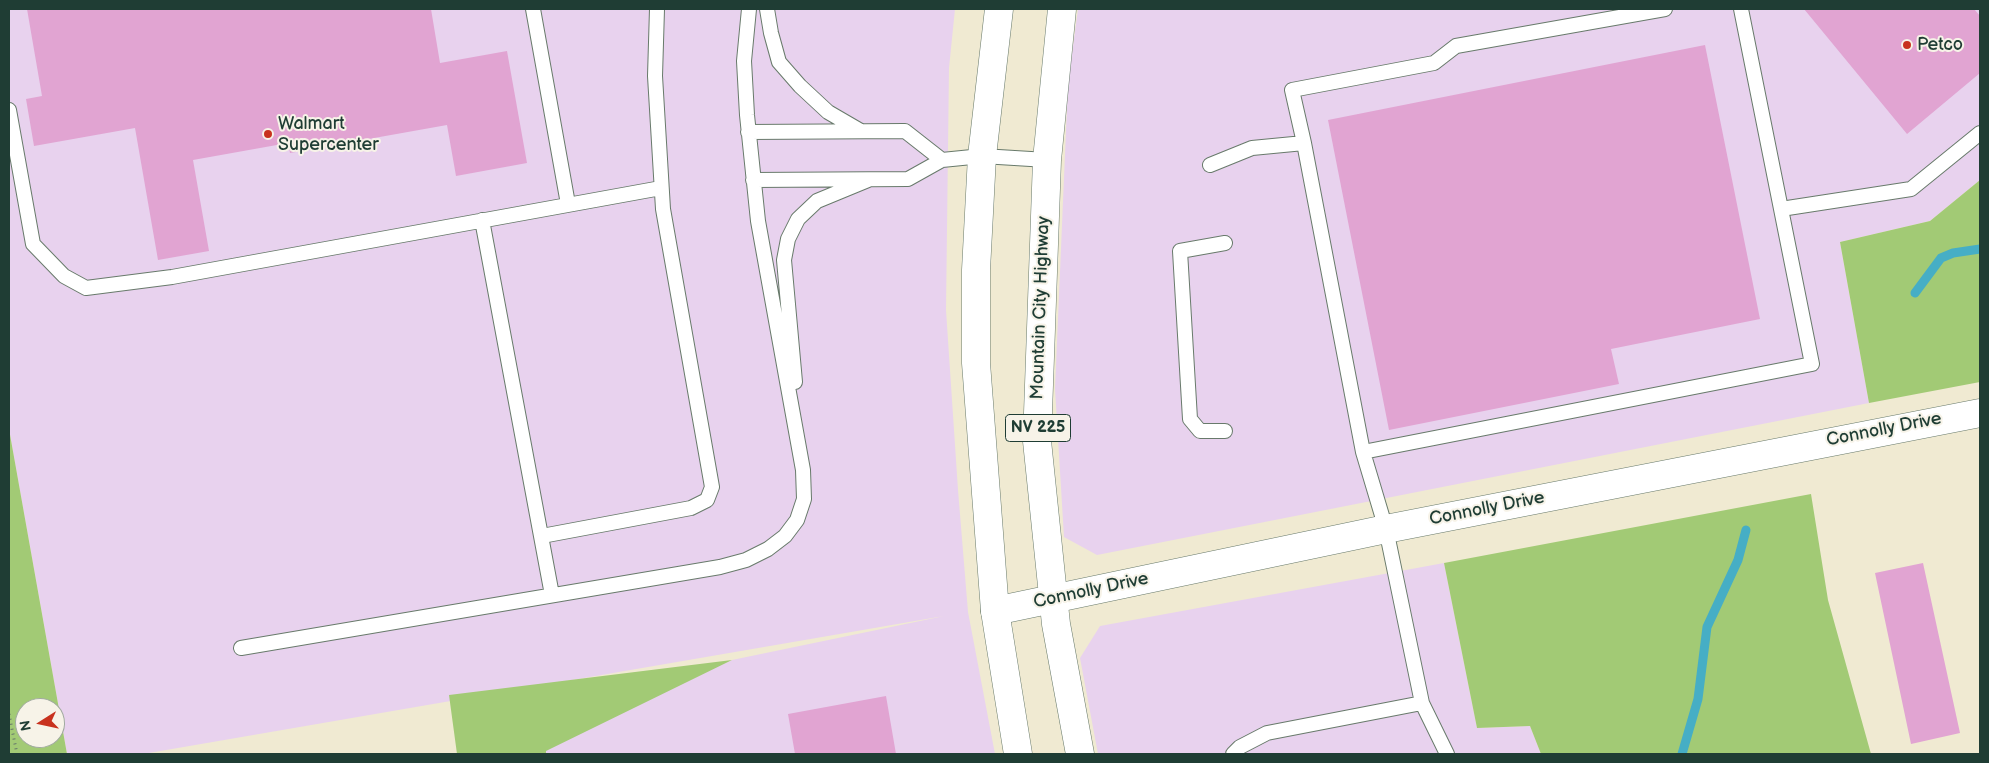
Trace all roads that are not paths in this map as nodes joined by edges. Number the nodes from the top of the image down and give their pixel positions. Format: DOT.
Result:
graph roads {
  1 [pos="534,9"];
  2 [pos="658,9"];
  3 [pos="749,9"];
  4 [pos="767,9"];
  5 [pos="999,9"];
  6 [pos="1062,9"];
  7 [pos="1665,9"];
  8 [pos="1740,9"];
  9 [pos="9,110"];
  10 [pos="860,130"];
  11 [pos="748,132"];
  12 [pos="1980,133"];
  13 [pos="1304,143"];
  14 [pos="982,156"];
  15 [pos="942,160"];
  16 [pos="1047,160"];
  17 [pos="1210,165"];
  18 [pos="753,180"];
  19 [pos="868,180"];
  20 [pos="661,188"];
  21 [pos="568,204"];
  22 [pos="1781,209"];
  23 [pos="482,220"];
  24 [pos="1225,243"];
  25 [pos="1980,413"];
  26 [pos="1225,431"];
  27 [pos="1363,452"];
  28 [pos="803,470"];
  29 [pos="1386,529"];
  30 [pos="542,536"];
  31 [pos="552,596"];
  32 [pos="1053,598"];
  33 [pos="995,611"];
  34 [pos="241,648"];
  35 [pos="1422,703"];
  36 [pos="1018,754"];
  37 [pos="1080,754"];
  38 [pos="1233,754"];
  39 [pos="1447,754"];
  1 -- 21 [label="lane"];
  2 -- 20 [label="lane"];
  3 -- 11 [label="lane"];
  4 -- 10 [label="lane"];
  5 -- 14 [label="main road, NV 225"];
  6 -- 16 [label="main road, Mountain City Highway / NV 225"];
  7 -- 13 [label="lane"];
  8 -- 22 [label="lane"];
  9 -- 23 [label="lane"];
  10 -- 11 [label="lane"];
  10 -- 15 [label="lane"];
  11 -- 18 [label="lane"];
  12 -- 22 [label="lane"];
  13 -- 17 [label="lane"];
  13 -- 27 [label="lane"];
  14 -- 15 [label="lane"];
  14 -- 16 [label="lane"];
  14 -- 33 [label="main road, NV 225"];
  15 -- 19 [label="lane"];
  16 -- 32 [label="main road, Mountain City Highway / NV 225"];
  18 -- 19 [label="lane"];
  18 -- 28 [label="lane"];
  19 -- 28 [label="lane"];
  20 -- 21 [label="lane"];
  20 -- 30 [label="lane"];
  21 -- 23 [label="lane"];
  22 -- 27 [label="lane"];
  23 -- 30 [label="lane"];
  24 -- 26 [label="lane"];
  25 -- 29 [label="main road, Connolly Drive"];
  27 -- 29 [label="lane"];
  28 -- 31 [label="lane"];
  29 -- 32 [label="main road, Connolly Drive"];
  29 -- 35 [label="lane"];
  30 -- 31 [label="lane"];
  31 -- 34 [label="lane"];
  32 -- 33 [label="main road, Connolly Drive"];
  32 -- 37 [label="main road, Mountain City Highway / NV 225"];
  33 -- 36 [label="main road, NV 225"];
  35 -- 38 [label="lane"];
  35 -- 39 [label="lane"];
}
